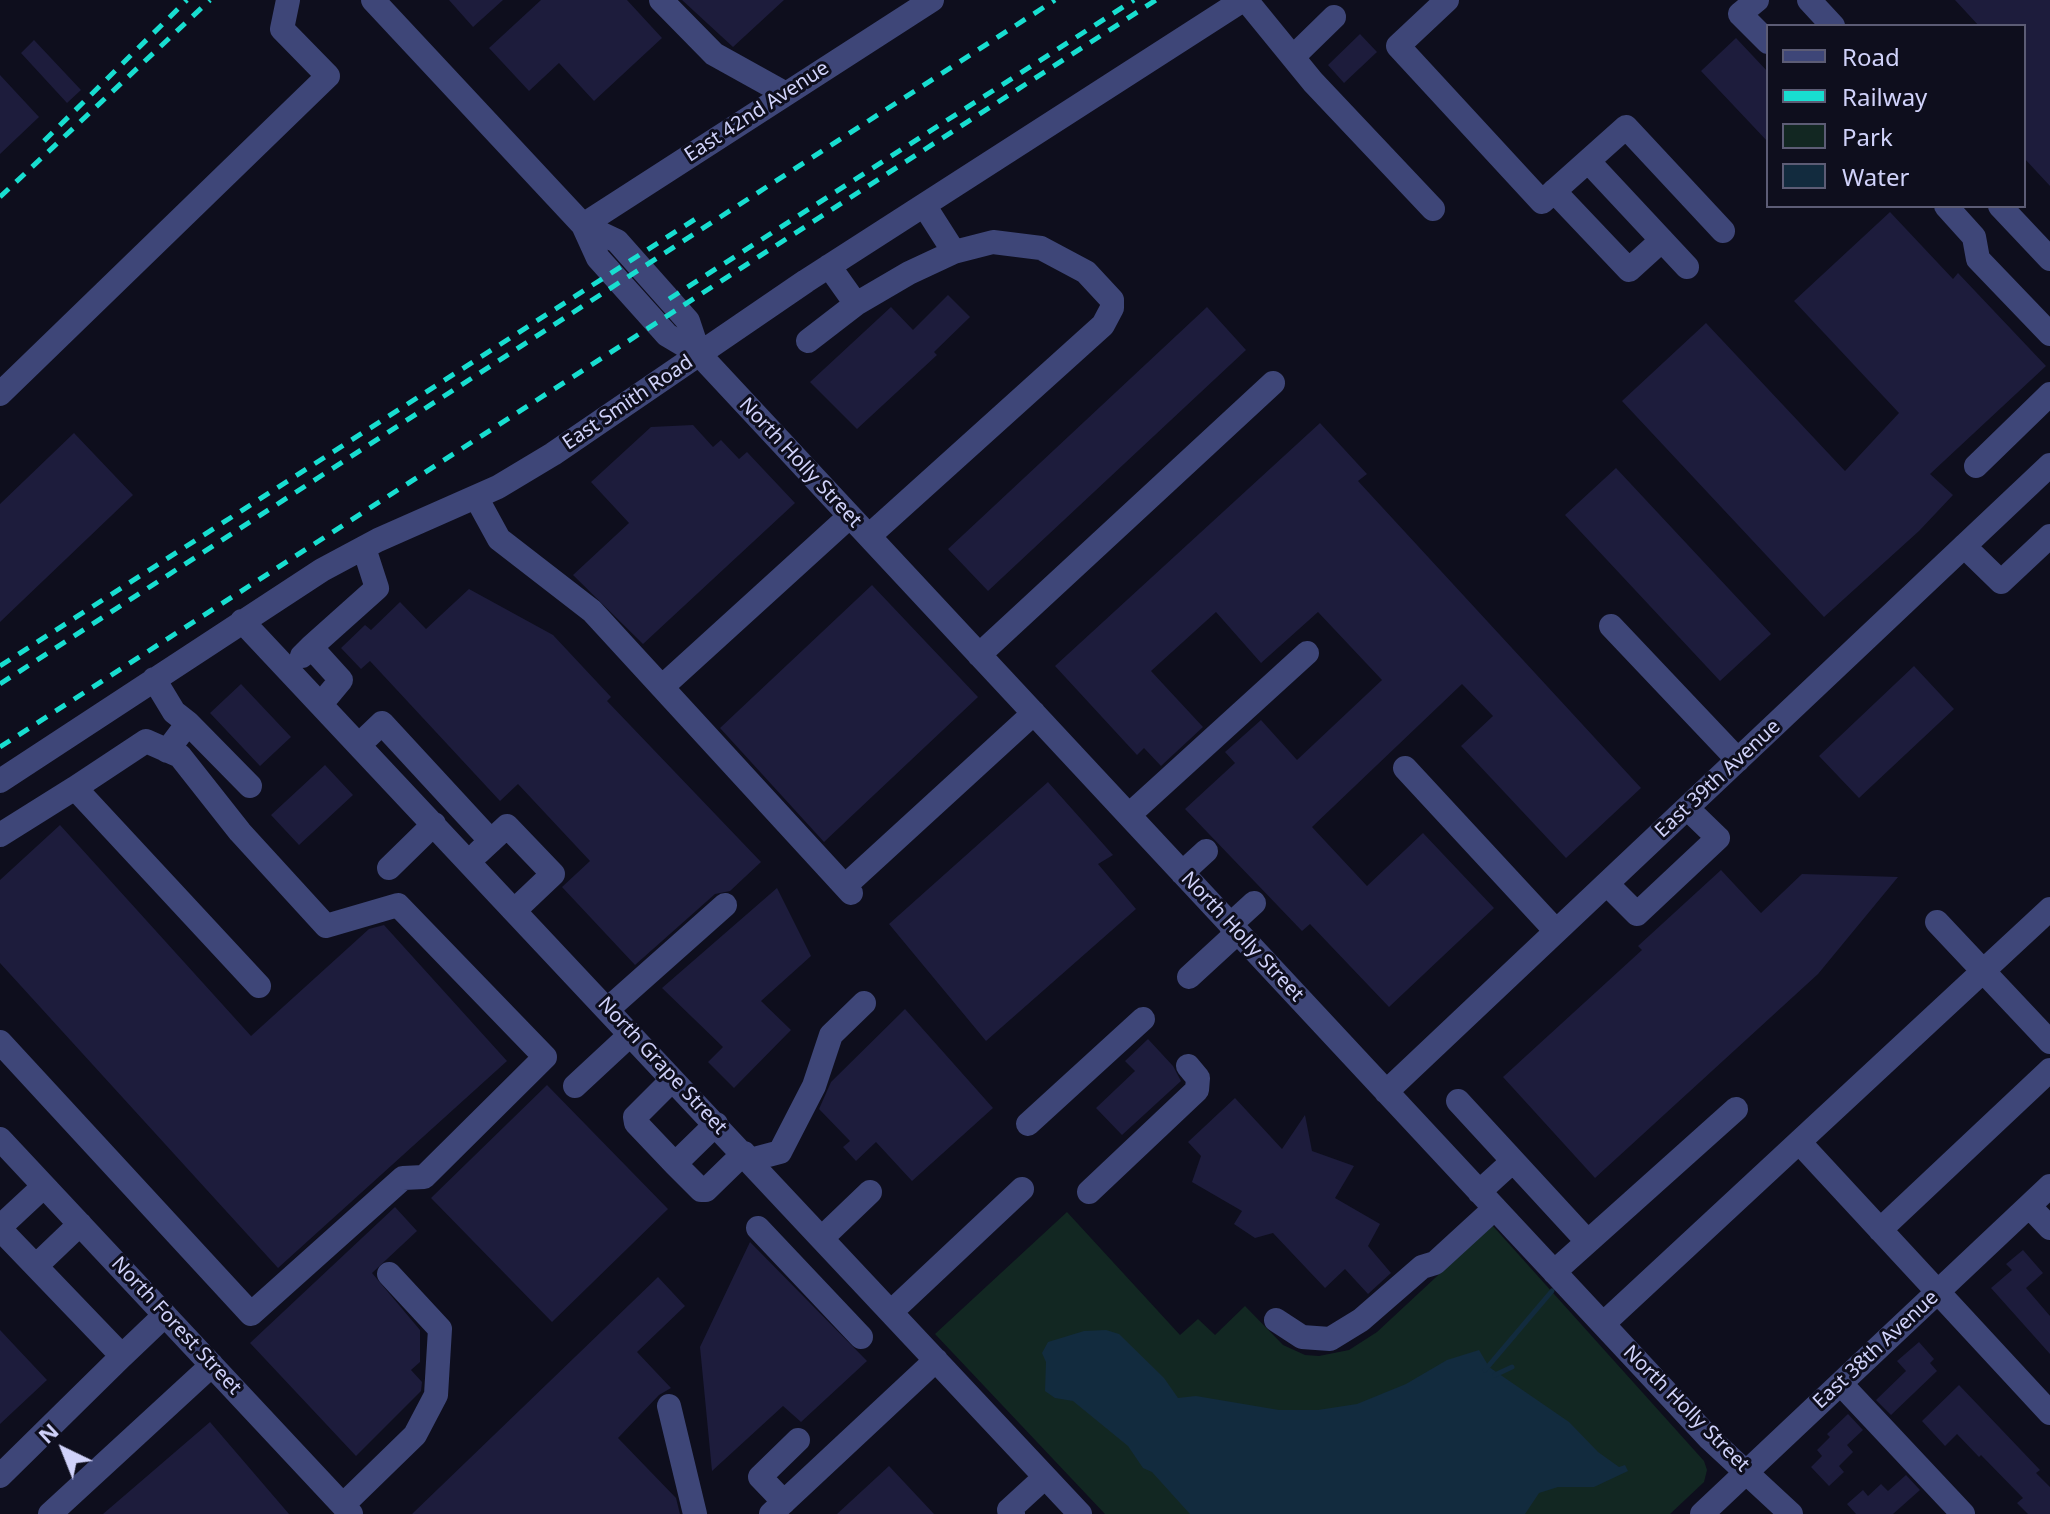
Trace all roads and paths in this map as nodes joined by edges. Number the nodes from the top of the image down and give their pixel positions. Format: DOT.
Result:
graph roads {
  1 [pos="288,0"];
  2 [pos="373,0"];
  3 [pos="661,0"];
  4 [pos="932,0"];
  5 [pos="1245,0"];
  6 [pos="1447,0"];
  7 [pos="1757,0"];
  8 [pos="1334,17"];
  9 [pos="1766,40"];
  10 [pos="1293,57"];
  11 [pos="786,94"];
  12 [pos="1588,161"];
  13 [pos="1554,191"];
  14 [pos="924,205"];
  15 [pos="2002,208"];
  16 [pos="1433,209"];
  17 [pos="1957,210"];
  18 [pos="583,225"];
  19 [pos="1723,231"];
  20 [pos="1662,240"];
  21 [pos="954,252"];
  22 [pos="2050,259"];
  23 [pos="829,266"];
  24 [pos="1687,267"];
  25 [pos="856,304"];
  26 [pos="2050,334"];
  27 [pos="808,341"];
  28 [pos="699,354"];
  29 [pos="1273,383"];
  30 [pos="0,394"];
  31 [pos="2050,394"];
  32 [pos="1976,466"];
  33 [pos="2049,468"];
  34 [pos="476,497"];
  35 [pos="850,516"];
  36 [pos="869,536"];
  37 [pos="2050,536"];
  38 [pos="1964,546"];
  39 [pos="364,548"];
  40 [pos="242,621"];
  41 [pos="1611,626"];
  42 [pos="311,647"];
  43 [pos="1307,653"];
  44 [pos="979,655"];
  45 [pos="288,669"];
  46 [pos="154,679"];
  47 [pos="662,687"];
  48 [pos="321,704"];
  49 [pos="1034,713"];
  50 [pos="188,723"];
  51 [pos="359,745"];
  52 [pos="167,751"];
  53 [pos="416,760"];
  54 [pos="1738,760"];
  55 [pos="1405,768"];
  56 [pos="0,781"];
  57 [pos="394,781"];
  58 [pos="250,786"];
  59 [pos="442,787"];
  60 [pos="75,788"];
  61 [pos="1687,808"];
  62 [pos="1129,815"];
  63 [pos="472,820"];
  64 [pos="434,825"];
  65 [pos="0,835"];
  66 [pos="491,841"];
  67 [pos="1206,851"];
  68 [pos="469,862"];
  69 [pos="389,868"];
  70 [pos="1182,873"];
  71 [pos="1607,884"];
  72 [pos="1254,903"];
  73 [pos="725,905"];
  74 [pos="2050,909"];
  75 [pos="515,910"];
  76 [pos="1937,922"];
  77 [pos="1234,928"];
  78 [pos="1556,931"];
  79 [pos="1983,973"];
  80 [pos="1189,977"];
  81 [pos="259,986"];
  82 [pos="864,1003"];
  83 [pos="608,1009"];
  84 [pos="1143,1019"];
  85 [pos="631,1034"];
  86 [pos="0,1042"];
  87 [pos="2050,1042"];
  88 [pos="1188,1066"];
  89 [pos="2050,1070"];
  90 [pos="669,1083"];
  91 [pos="575,1086"];
  92 [pos="1386,1092"];
  93 [pos="1458,1101"];
  94 [pos="1736,1109"];
  95 [pos="716,1124"];
  96 [pos="1028,1124"];
  97 [pos="0,1139"];
  98 [pos="1799,1142"];
  99 [pos="747,1157"];
  100 [pos="1513,1161"];
  101 [pos="675,1164"];
  102 [pos="44,1186"];
  103 [pos="2050,1186"];
  104 [pos="1022,1189"];
  105 [pos="870,1192"];
  106 [pos="1089,1192"];
  107 [pos="1486,1199"];
  108 [pos="2029,1206"];
  109 [pos="80,1224"];
  110 [pos="0,1228"];
  111 [pos="758,1228"];
  112 [pos="2050,1228"];
  113 [pos="814,1229"];
  114 [pos="1880,1230"];
  115 [pos="1587,1241"];
  116 [pos="778,1246"];
  117 [pos="36,1266"];
  118 [pos="1554,1272"];
  119 [pos="389,1274"];
  120 [pos="1938,1293"];
  121 [pos="891,1312"];
  122 [pos="165,1315"];
  123 [pos="1276,1320"];
  124 [pos="1603,1324"];
  125 [pos="861,1337"];
  126 [pos="122,1356"];
  127 [pos="936,1360"];
  128 [pos="212,1365"];
  129 [pos="1841,1384"];
  130 [pos="669,1406"];
  131 [pos="2050,1413"];
  132 [pos="798,1440"];
  133 [pos="1746,1473"];
  134 [pos="0,1476"];
  135 [pos="1045,1477"];
  136 [pos="777,1508"];
  137 [pos="347,1510"];
  138 [pos="50,1514"];
  139 [pos="695,1514"];
  140 [pos="1013,1514"];
  141 [pos="1080,1514"];
  142 [pos="1702,1514"];
  143 [pos="1791,1514"];
  144 [pos="1963,1514"];
  1 -- 30 [label="street"];
  2 -- 18 [label="street, North Holly Street"];
  3 -- 11 [label="street"];
  4 -- 11 [label="street, East 42nd Avenue"];
  5 -- 10 [label="street"];
  5 -- 14 [label="street, East Smith Road"];
  6 -- 13 [label="street"];
  7 -- 9 [label="street"];
  8 -- 10 [label="street"];
  10 -- 16 [label="street"];
  11 -- 18 [label="street, East 42nd Avenue"];
  12 -- 13 [label="street"];
  12 -- 19 [label="street"];
  12 -- 20 [label="street"];
  13 -- 20 [label="street"];
  14 -- 21 [label="street"];
  14 -- 23 [label="street, East Smith Road"];
  15 -- 22 [label="street"];
  17 -- 26 [label="street"];
  18 -- 28 [label="street, North Holly Street"];
  20 -- 24 [label="street"];
  21 -- 25 [label="street"];
  21 -- 36 [label="street"];
  23 -- 25 [label="street"];
  23 -- 28 [label="street, East Smith Road"];
  25 -- 27 [label="street"];
  28 -- 34 [label="street, East Smith Road"];
  28 -- 35 [label="street, North Holly Street"];
  29 -- 44 [label="street"];
  31 -- 32 [label="street"];
  33 -- 38 [label="street, East 39th Avenue"];
  34 -- 39 [label="street, East Smith Road"];
  34 -- 47 [label="street"];
  35 -- 36 [label="street, North Holly Street"];
  35 -- 47 [label="street"];
  36 -- 44 [label="street, North Holly Street"];
  37 -- 38 [label="street"];
  38 -- 54 [label="street, East 39th Avenue"];
  39 -- 40 [label="street, East Smith Road"];
  39 -- 42 [label="street"];
  40 -- 45 [label="street, North Grape Street"];
  40 -- 46 [label="street, East Smith Road"];
  41 -- 54 [label="street"];
  42 -- 45 [label="street"];
  42 -- 48 [label="street"];
  43 -- 62 [label="street"];
  44 -- 49 [label="street, North Holly Street"];
  45 -- 48 [label="street, North Grape Street"];
  46 -- 50 [label="street"];
  46 -- 56 [label="street, East Smith Road"];
  47 -- 49 [label="street"];
  48 -- 51 [label="street, North Grape Street"];
  49 -- 62 [label="street, North Holly Street"];
  50 -- 52 [label="street"];
  50 -- 58 [label="street"];
  51 -- 53 [label="street"];
  51 -- 57 [label="street, North Grape Street"];
  52 -- 60 [label="street"];
  52 -- 86 [label="street"];
  53 -- 57 [label="street"];
  53 -- 59 [label="street"];
  54 -- 61 [label="street, East 39th Avenue"];
  55 -- 78 [label="street"];
  57 -- 64 [label="street, North Grape Street"];
  59 -- 63 [label="street"];
  59 -- 64 [label="street"];
  60 -- 65 [label="street"];
  60 -- 81 [label="street"];
  61 -- 71 [label="street, East 39th Avenue"];
  61 -- 71 [label="street"];
  62 -- 70 [label="street, North Holly Street"];
  63 -- 64 [label="street"];
  63 -- 66 [label="street"];
  64 -- 68 [label="street, North Grape Street"];
  64 -- 69 [label="street"];
  66 -- 68 [label="street"];
  66 -- 75 [label="street"];
  67 -- 70 [label="street"];
  68 -- 75 [label="street, North Grape Street"];
  70 -- 77 [label="street, North Holly Street"];
  71 -- 78 [label="street, East 39th Avenue"];
  72 -- 77 [label="street"];
  73 -- 83 [label="street"];
  74 -- 79 [label="street"];
  75 -- 83 [label="street, North Grape Street"];
  76 -- 79 [label="street"];
  77 -- 80 [label="street"];
  77 -- 92 [label="street, North Holly Street"];
  78 -- 92 [label="street, East 39th Avenue"];
  79 -- 87 [label="street"];
  79 -- 98 [label="street"];
  82 -- 99 [label="street"];
  83 -- 85 [label="street, North Grape Street"];
  84 -- 96 [label="street"];
  85 -- 91 [label="street"];
  85 -- 95 [label="street, North Grape Street"];
  88 -- 106 [label="street"];
  89 -- 114 [label="street"];
  90 -- 101 [label="street"];
  92 -- 107 [label="street, North Holly Street"];
  93 -- 100 [label="street"];
  94 -- 115 [label="street"];
  95 -- 99 [label="street, North Grape Street"];
  95 -- 101 [label="street"];
  97 -- 102 [label="street, North Forest Street"];
  98 -- 114 [label="street"];
  98 -- 124 [label="street"];
  99 -- 101 [label="street"];
  99 -- 113 [label="street, North Grape Street"];
  100 -- 107 [label="street"];
  100 -- 115 [label="street"];
  102 -- 109 [label="street, North Forest Street"];
  102 -- 110 [label="street"];
  103 -- 108 [label="street, East 38th Avenue"];
  104 -- 121 [label="street"];
  105 -- 113 [label="street"];
  107 -- 118 [label="street, North Holly Street"];
  107 -- 123 [label="street"];
  108 -- 112 [label="street"];
  108 -- 120 [label="street, East 38th Avenue"];
  109 -- 117 [label="street"];
  109 -- 122 [label="street, North Forest Street"];
  110 -- 117 [label="street"];
  111 -- 116 [label="street"];
  113 -- 116 [label="street"];
  113 -- 121 [label="street, North Grape Street"];
  114 -- 120 [label="street"];
  115 -- 118 [label="street"];
  116 -- 125 [label="street"];
  117 -- 126 [label="street"];
  118 -- 124 [label="street, North Holly Street"];
  119 -- 137 [label="street"];
  120 -- 129 [label="street, East 38th Avenue"];
  120 -- 131 [label="street"];
  121 -- 127 [label="street, North Grape Street"];
  122 -- 126 [label="street"];
  122 -- 128 [label="street, North Forest Street"];
  124 -- 133 [label="street, North Holly Street"];
  126 -- 134 [label="street"];
  127 -- 135 [label="street, North Grape Street"];
  127 -- 136 [label="street"];
  128 -- 137 [label="street, North Forest Street"];
  128 -- 138 [label="street"];
  129 -- 133 [label="street, East 38th Avenue"];
  129 -- 144 [label="street"];
  130 -- 139 [label="street"];
  132 -- 136 [label="street"];
  133 -- 142 [label="street, East 38th Avenue"];
  133 -- 143 [label="street, North Holly Street"];
  135 -- 140 [label="street"];
  135 -- 141 [label="street, North Grape Street"];
}
